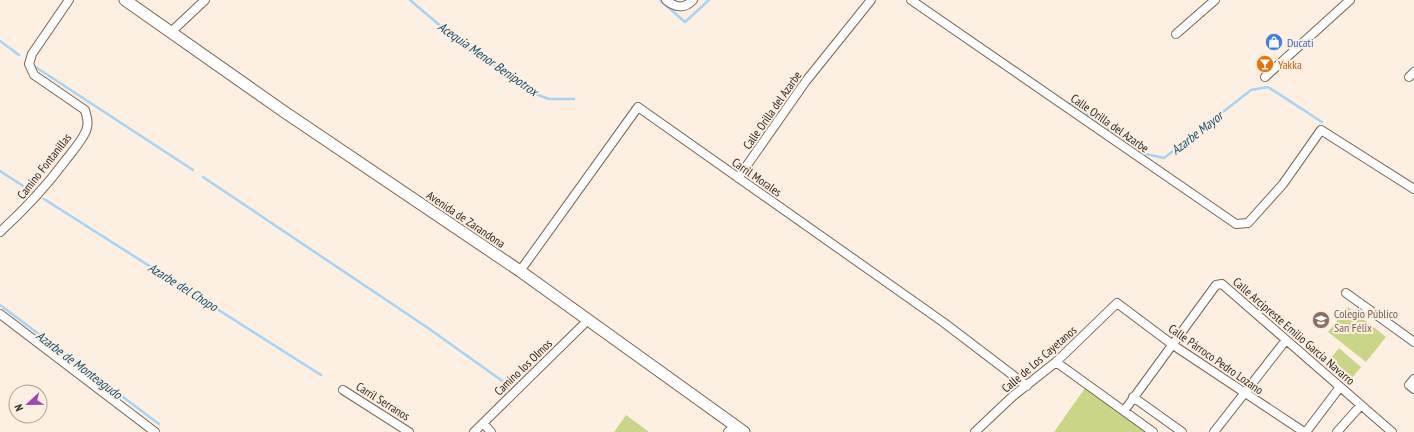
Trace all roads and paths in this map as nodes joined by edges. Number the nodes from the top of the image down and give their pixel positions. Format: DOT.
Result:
graph roads {
  1 [pos="69,0"];
  2 [pos="125,0"];
  3 [pos="205,0"];
  4 [pos="666,0"];
  5 [pos="693,0"];
  6 [pos="871,0"];
  7 [pos="911,0"];
  8 [pos="1215,0"];
  9 [pos="1350,0"];
  10 [pos="171,32"];
  11 [pos="1176,34"];
  12 [pos="1265,77"];
  13 [pos="738,178"];
  14 [pos="1414,189"];
  15 [pos="0,232"];
  16 [pos="520,271"];
  17 [pos="1346,292"];
  18 [pos="1117,303"];
  19 [pos="0,314"];
  20 [pos="588,320"];
  21 [pos="1286,340"];
  22 [pos="1414,342"];
  23 [pos="1173,345"];
  24 [pos="1056,362"];
  25 [pos="1414,379"];
  26 [pos="1027,386"];
  27 [pos="1340,387"];
  28 [pos="1414,389"];
  29 [pos="343,390"];
  30 [pos="1244,393"];
  31 [pos="1133,396"];
  32 [pos="1361,405"];
  33 [pos="1124,411"];
  34 [pos="483,423"];
  35 [pos="149,430"];
  36 [pos="736,430"];
  37 [pos="409,432"];
  38 [pos="474,432"];
  39 [pos="491,432"];
  40 [pos="975,432"];
  41 [pos="1153,432"];
  42 [pos="1182,432"];
  43 [pos="1214,432"];
  44 [pos="1305,432"];
  45 [pos="1337,432"];
  46 [pos="1392,432"];
  1 -- 15 [label="street, Camino Fontanillas"];
  2 -- 10 [label="street, Avenida de Zarandona"];
  3 -- 10 [label="street"];
  4 -- 5 [label="street"];
  6 -- 13 [label="street, Calle Orilla del Azarbe"];
  7 -- 14 [label="street, Calle Orilla del Azarbe"];
  8 -- 11 [label="street"];
  9 -- 12 [label="street"];
  10 -- 16 [label="street, Avenida de Zarandona"];
  13 -- 16 [label="street, Carril Morales"];
  13 -- 26 [label="street, Carril Morales"];
  16 -- 20 [label="street, Avenida de Zarandona"];
  17 -- 22 [label="street"];
  18 -- 23 [label="street, Calle Párroco Pedro Lozano"];
  18 -- 24 [label="street, Calle de Los Cayetanos"];
  19 -- 35 [label="street"];
  20 -- 34 [label="street, Camino los Olmos"];
  20 -- 36 [label="street, Avenida de Zarandona"];
  21 -- 23 [label="street, Calle Arcipreste Emilio García Navarro"];
  21 -- 27 [label="street, Calle Arcipreste Emilio García Navarro"];
  21 -- 30 [label="street"];
  23 -- 30 [label="street, Calle Párroco Pedro Lozano"];
  23 -- 31 [label="street"];
  24 -- 26 [label="street, Calle de Los Cayetanos"];
  24 -- 33 [label="street"];
  25 -- 28 [label="street"];
  26 -- 40 [label="street, Calle de Los Cayetanos"];
  27 -- 32 [label="street, Calle Arcipreste Emilio García Navarro"];
  27 -- 44 [label="street"];
  29 -- 37 [label="street, Carril Serranos"];
  30 -- 43 [label="street"];
  30 -- 44 [label="street, Calle Párroco Pedro Lozano"];
  31 -- 33 [label="street"];
  31 -- 42 [label="street"];
  32 -- 45 [label="street"];
  32 -- 46 [label="street, Calle Arcipreste Emilio García Navarro"];
  33 -- 41 [label="street"];
  34 -- 38 [label="street, Camino los Olmos"];
  34 -- 39 [label="street"];
}
